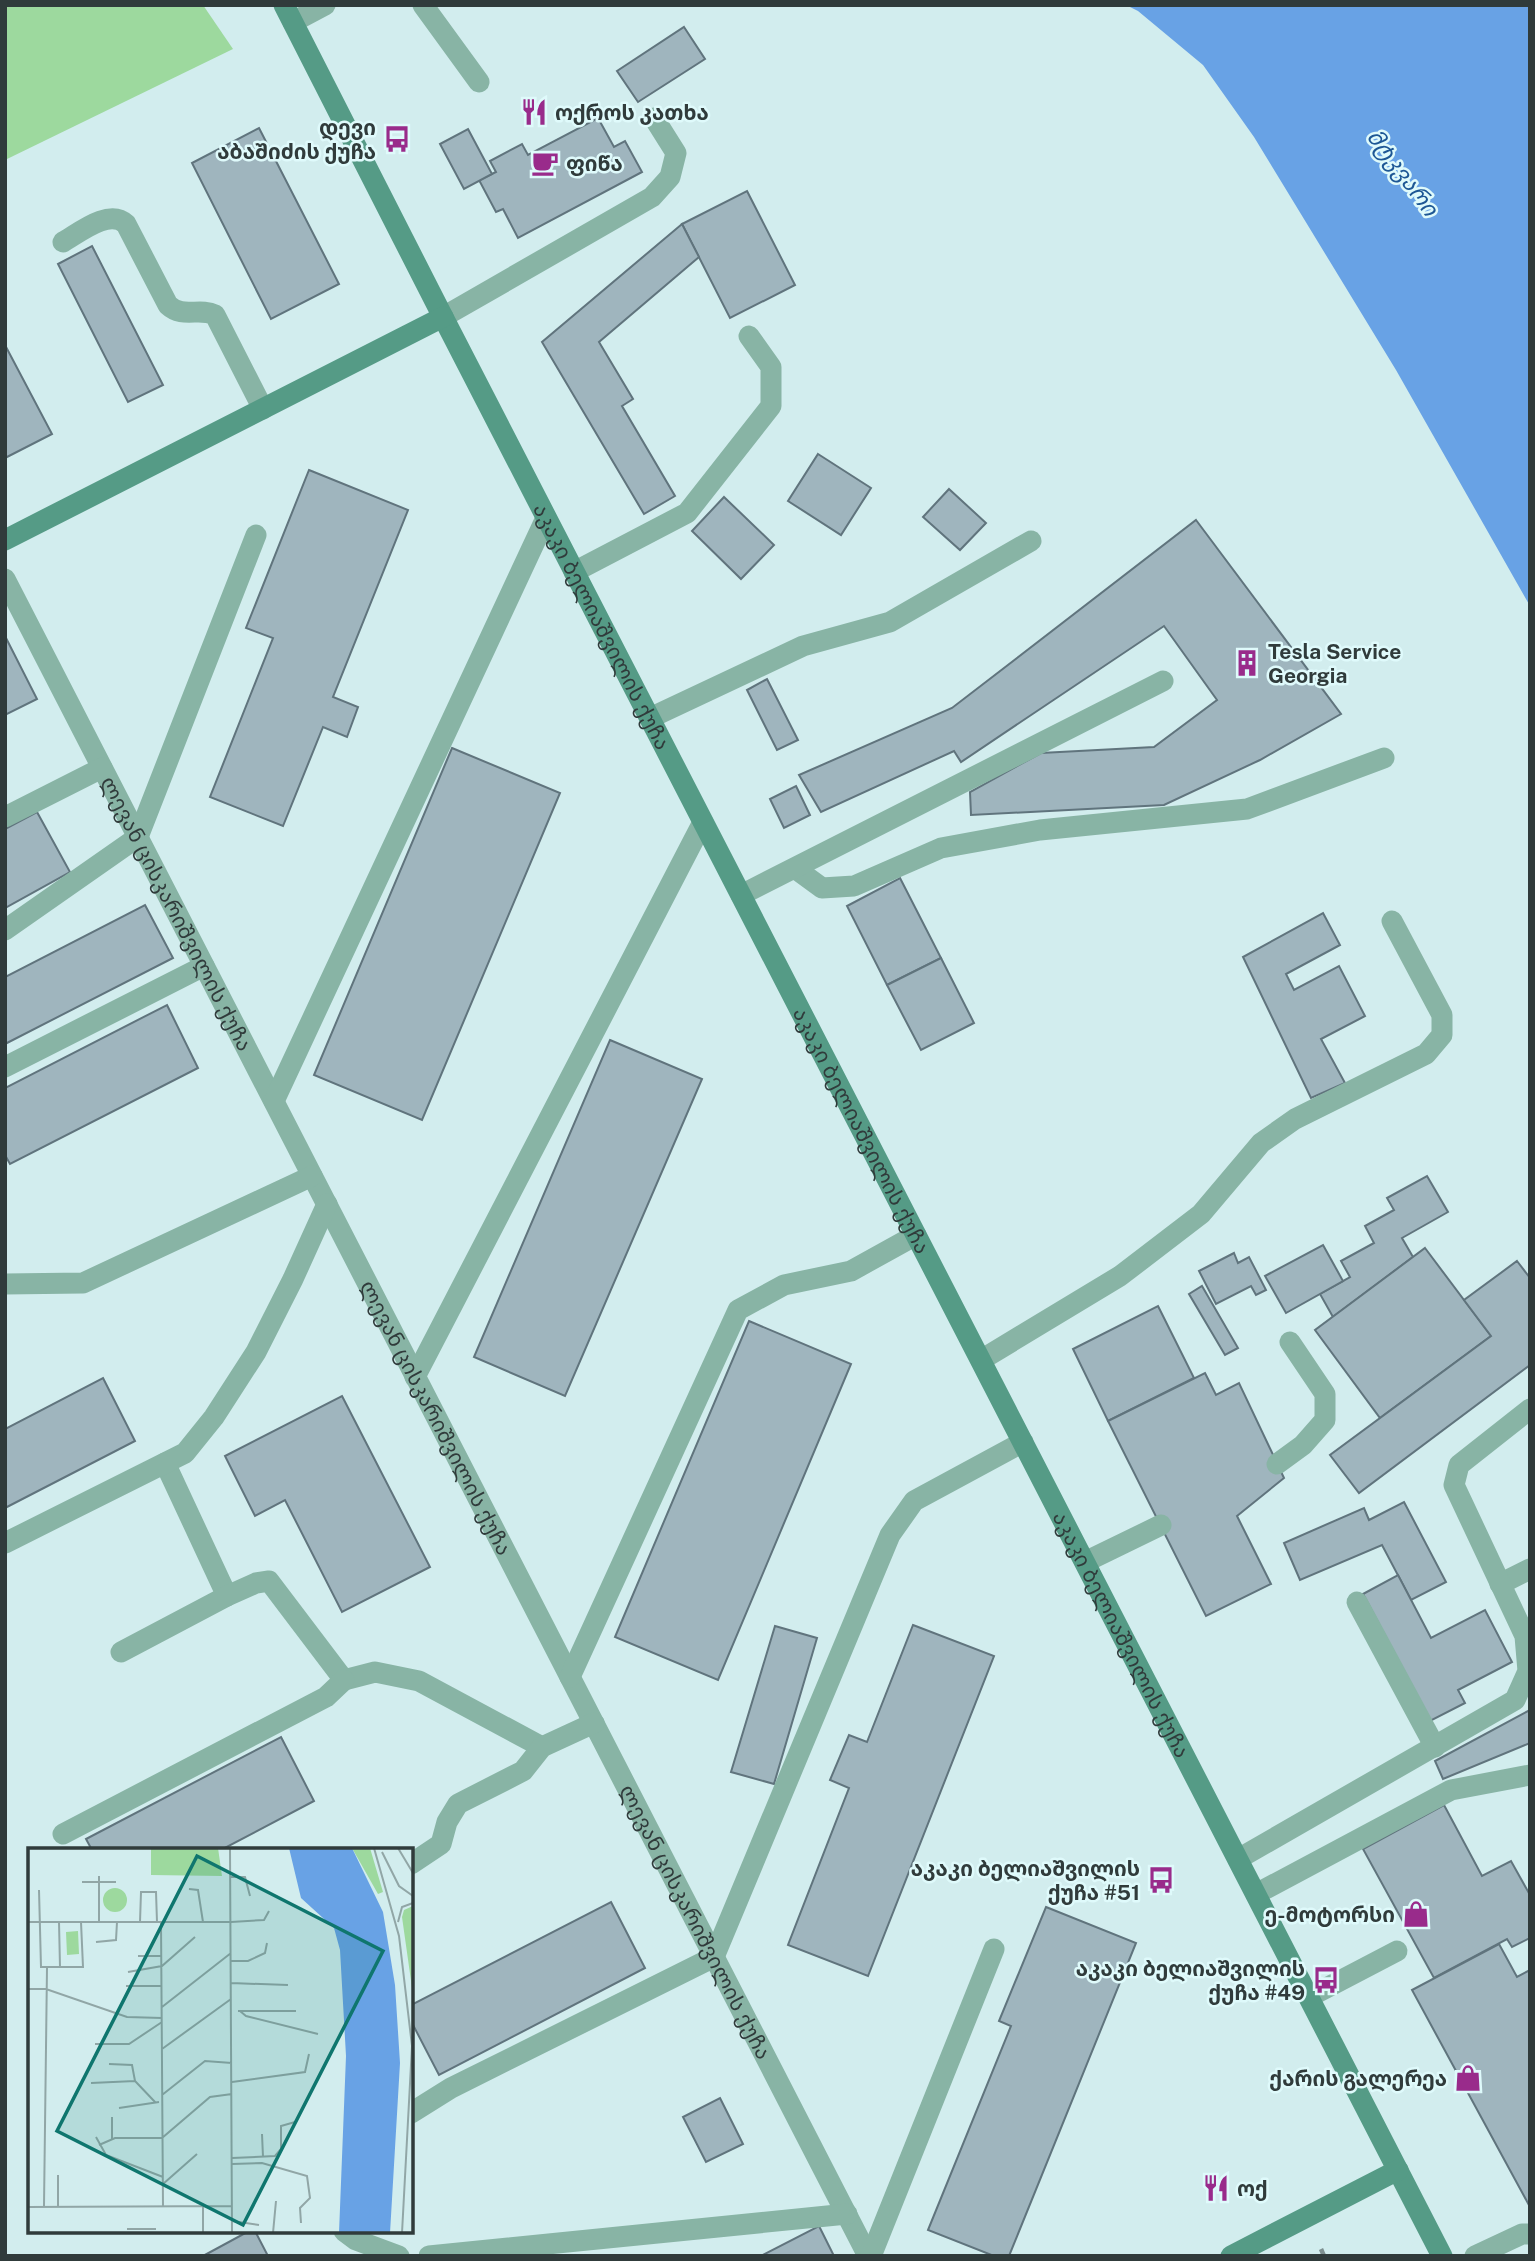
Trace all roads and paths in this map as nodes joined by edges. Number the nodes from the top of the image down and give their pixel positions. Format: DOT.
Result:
graph roads {
  1 [pos="325,5"];
  2 [pos="423,5"];
  3 [pos="289,13"];
  4 [pos="479,82"];
  5 [pos="654,118"];
  6 [pos="63,242"];
  7 [pos="443,317"];
  8 [pos="749,335"];
  9 [pos="263,409"];
  10 [pos="547,517"];
  11 [pos="256,535"];
  12 [pos="5,540"];
  13 [pos="1031,541"];
  14 [pos="574,572"];
  15 [pos="5,579"];
  16 [pos="1163,681"];
  17 [pos="650,718"];
  18 [pos="1384,758"];
  19 [pos="102,768"];
  20 [pos="5,817"];
  21 [pos="703,822"];
  22 [pos="138,837"];
  23 [pos="796,869"];
  24 [pos="741,895"];
  25 [pos="1392,921"];
  26 [pos="5,930"];
  27 [pos="204,966"];
  28 [pos="5,1067"];
  29 [pos="274,1101"];
  30 [pos="312,1176"];
  31 [pos="327,1204"];
  32 [pos="916,1235"];
  33 [pos="5,1284"];
  34 [pos="1290,1342"];
  35 [pos="981,1360"];
  36 [pos="415,1377"];
  37 [pos="1530,1409"];
  38 [pos="1023,1442"];
  39 [pos="165,1463"];
  40 [pos="1277,1464"];
  41 [pos="1161,1525"];
  42 [pos="5,1543"];
  43 [pos="1085,1562"];
  44 [pos="1530,1569"];
  45 [pos="1500,1584"];
  46 [pos="227,1596"];
  47 [pos="1356,1602"];
  48 [pos="121,1652"];
  49 [pos="570,1677"];
  50 [pos="344,1680"];
  51 [pos="594,1723"];
  52 [pos="1435,1746"];
  53 [pos="542,1747"];
  54 [pos="1530,1775"];
  55 [pos="63,1834"];
  56 [pos="1238,1858"];
  57 [pos="413,1863"];
  58 [pos="1256,1894"];
  59 [pos="995,1949"];
  60 [pos="1396,1951"];
  61 [pos="714,1957"];
  62 [pos="1309,1997"];
  63 [pos="413,2112"];
  64 [pos="1398,2170"];
  65 [pos="846,2214"];
  66 [pos="347,2233"];
  67 [pos="1530,2234"];
  68 [pos="1321,2249"];
  69 [pos="400,2256"];
  70 [pos="429,2256"];
  71 [pos="869,2256"];
  72 [pos="1231,2256"];
  73 [pos="1324,2256"];
  74 [pos="1442,2256"];
  75 [pos="1475,2256"];
  1 -- 3 [label="lane"];
  2 -- 4 [label="lane"];
  3 -- 7 [label="main road, აკაკი ბელიაშვილის ქუჩა"];
  5 -- 7 [label="lane"];
  6 -- 9 [label="lane"];
  7 -- 9 [label="main road"];
  7 -- 10 [label="main road, აკაკი ბელიაშვილის ქუჩა"];
  8 -- 14 [label="lane"];
  9 -- 12 [label="main road"];
  10 -- 14 [label="main road, აკაკი ბელიაშვილის ქუჩა"];
  10 -- 29 [label="lane"];
  11 -- 22 [label="lane"];
  13 -- 17 [label="lane"];
  14 -- 17 [label="main road, აკაკი ბელიაშვილის ქუჩა"];
  15 -- 19 [label="lane, ლევან ცისკარიშვილის ქუჩა"];
  16 -- 23 [label="lane"];
  17 -- 21 [label="main road, აკაკი ბელიაშვილის ქუჩა"];
  18 -- 23 [label="lane"];
  19 -- 20 [label="lane"];
  19 -- 22 [label="lane, ლევან ცისკარიშვილის ქუჩა"];
  21 -- 24 [label="main road, აკაკი ბელიაშვილის ქუჩა"];
  21 -- 36 [label="lane"];
  22 -- 26 [label="lane"];
  22 -- 27 [label="lane, ლევან ცისკარიშვილის ქუჩა"];
  23 -- 24 [label="lane"];
  24 -- 32 [label="main road, აკაკი ბელიაშვილის ქუჩა"];
  25 -- 35 [label="lane"];
  27 -- 28 [label="lane"];
  27 -- 29 [label="lane, ლევან ცისკარიშვილის ქუჩა"];
  29 -- 30 [label="lane, ლევან ცისკარიშვილის ქუჩა"];
  30 -- 31 [label="lane, ლევან ცისკარიშვილის ქუჩა"];
  30 -- 33 [label="lane"];
  31 -- 36 [label="lane, ლევან ცისკარიშვილის ქუჩა"];
  31 -- 39 [label="lane"];
  32 -- 35 [label="main road, აკაკი ბელიაშვილის ქუჩა"];
  32 -- 49 [label="lane"];
  34 -- 40 [label="lane"];
  35 -- 38 [label="main road, აკაკი ბელიაშვილის ქუჩა"];
  36 -- 49 [label="lane, ლევან ცისკარიშვილის ქუჩა"];
  37 -- 45 [label="lane"];
  38 -- 43 [label="main road, აკაკი ბელიაშვილის ქუჩა"];
  38 -- 61 [label="lane"];
  39 -- 42 [label="lane"];
  39 -- 46 [label="lane"];
  41 -- 43 [label="lane"];
  43 -- 56 [label="main road, აკაკი ბელიაშვილის ქუჩა"];
  44 -- 45 [label="lane"];
  45 -- 52 [label="lane"];
  46 -- 48 [label="lane"];
  46 -- 50 [label="lane"];
  47 -- 52 [label="lane"];
  49 -- 51 [label="lane, ლევან ცისკარიშვილის ქუჩა"];
  50 -- 53 [label="lane"];
  50 -- 55 [label="lane"];
  51 -- 53 [label="lane"];
  51 -- 61 [label="lane, ლევან ცისკარიშვილის ქუჩა"];
  52 -- 56 [label="lane"];
  53 -- 57 [label="lane"];
  54 -- 58 [label="lane"];
  56 -- 58 [label="main road, აკაკი ბელიაშვილის ქუჩა"];
  58 -- 62 [label="main road, აკაკი ბელიაშვილის ქუჩა"];
  59 -- 71 [label="lane"];
  60 -- 62 [label="lane"];
  61 -- 63 [label="lane"];
  61 -- 65 [label="lane, ლევან ცისკარიშვილის ქუჩა"];
  62 -- 64 [label="main road, აკაკი ბელიაშვილის ქუჩა"];
  64 -- 72 [label="main road"];
  64 -- 74 [label="main road, აკაკი ბელიაშვილის ქუჩა"];
  65 -- 70 [label="lane"];
  65 -- 71 [label="lane, ლევან ცისკარიშვილის ქუჩა"];
  66 -- 69 [label="lane"];
  67 -- 75 [label="lane"];
  68 -- 73 [label="path"];
}
